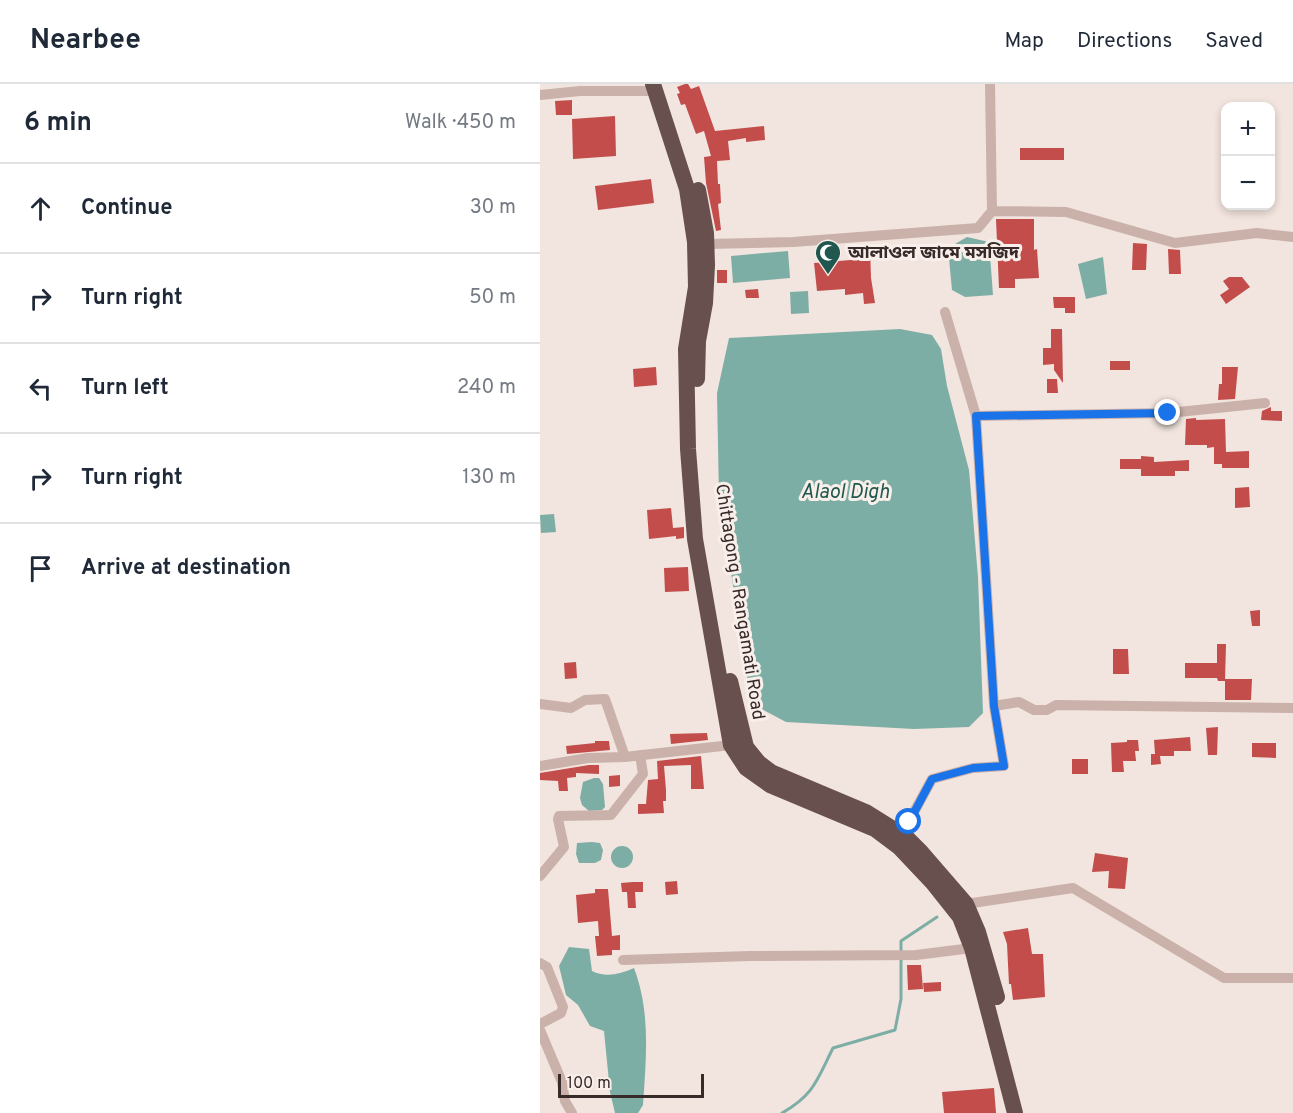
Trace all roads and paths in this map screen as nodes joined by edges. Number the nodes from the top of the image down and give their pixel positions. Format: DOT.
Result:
graph roads {
  1 [pos="990,84"];
  2 [pos="657,86"];
  3 [pos="540,95"];
  4 [pos="992,211"];
  5 [pos="1293,237"];
  6 [pos="707,244"];
  7 [pos="945,312"];
  8 [pos="1265,404"];
  9 [pos="976,416"];
  10 [pos="540,704"];
  11 [pos="994,706"];
  12 [pos="1293,708"];
  13 [pos="730,745"];
  14 [pos="640,755"];
  15 [pos="626,757"];
  16 [pos="540,766"];
  17 [pos="902,834"];
  18 [pos="540,876"];
  19 [pos="966,904"];
  20 [pos="972,948"];
  21 [pos="623,960"];
  22 [pos="540,963"];
  23 [pos="1293,978"];
  24 [pos="540,1024"];
  25 [pos="540,1030"];
  26 [pos="572,1113"];
  27 [pos="1016,1113"];
  28 [pos="1024,1113"];
  1 -- 4 [label="street"];
  2 -- 3 [label="street"];
  2 -- 6 [label="highway, Chittagong - Rangamati Road"];
  2 -- 13 [label="highway, Chittagong - Rangamati Road"];
  4 -- 5 [label="street"];
  4 -- 6 [label="street"];
  6 -- 17 [label="highway, Chittagong - Rangamati Road"];
  7 -- 9 [label="street"];
  8 -- 9 [label="street"];
  9 -- 11 [label="street"];
  10 -- 15 [label="street"];
  11 -- 12 [label="street"];
  11 -- 17 [label="street"];
  13 -- 14 [label="street"];
  13 -- 20 [label="highway, Chittagong - Rangamati Road"];
  14 -- 15 [label="street"];
  14 -- 18 [label="street"];
  15 -- 16 [label="street"];
  17 -- 19 [label="highway, Chittagong - Rangamati Road"];
  19 -- 23 [label="street"];
  19 -- 28 [label="highway, Chittagong - Rangamati Road"];
  20 -- 21 [label="street"];
  20 -- 27 [label="highway, Chittagong - Rangamati Road"];
  22 -- 24 [label="street"];
  25 -- 26 [label="street"];
}
